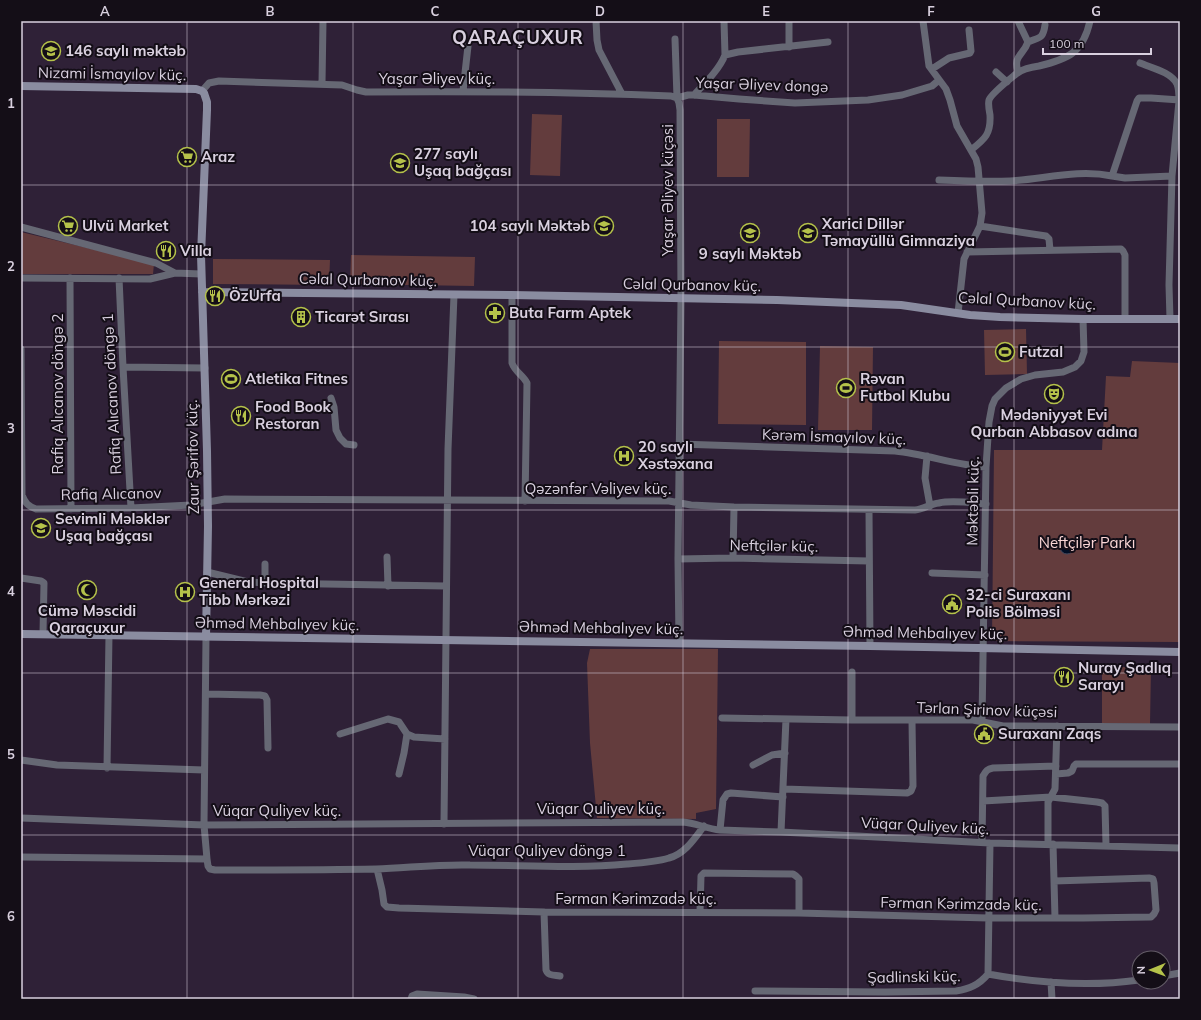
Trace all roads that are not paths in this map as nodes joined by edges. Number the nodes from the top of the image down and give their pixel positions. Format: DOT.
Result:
graph roads {
  1 [pos="323,21"];
  2 [pos="596,21"];
  3 [pos="724,21"];
  4 [pos="789,21"];
  5 [pos="923,21"];
  6 [pos="1018,21"];
  7 [pos="1090,21"];
  8 [pos="1044,25"];
  9 [pos="969,30"];
  10 [pos="675,39"];
  11 [pos="828,42"];
  12 [pos="1028,42"];
  13 [pos="468,46"];
  14 [pos="789,47"];
  15 [pos="725,55"];
  16 [pos="1140,63"];
  17 [pos="932,69"];
  18 [pos="996,72"];
  19 [pos="1018,72"];
  20 [pos="939,80"];
  21 [pos="1007,82"];
  22 [pos="322,84"];
  23 [pos="21,86"];
  24 [pos="202,91"];
  25 [pos="463,91"];
  26 [pos="622,94"];
  27 [pos="694,95"];
  28 [pos="677,98"];
  29 [pos="1179,101"];
  30 [pos="970,150"];
  31 [pos="1112,176"];
  32 [pos="1172,176"];
  33 [pos="939,180"];
  34 [pos="979,180"];
  35 [pos="980,226"];
  36 [pos="21,227"];
  37 [pos="1050,250"];
  38 [pos="967,252"];
  39 [pos="175,273"];
  40 [pos="201,274"];
  41 [pos="21,278"];
  42 [pos="70,278"];
  43 [pos="119,278"];
  44 [pos="202,292"];
  45 [pos="454,295"];
  46 [pos="512,296"];
  47 [pos="681,299"];
  48 [pos="958,313"];
  49 [pos="1083,319"];
  50 [pos="1125,319"];
  51 [pos="1170,319"];
  52 [pos="1180,319"];
  53 [pos="21,349"];
  54 [pos="123,367"];
  55 [pos="204,368"];
  56 [pos="331,398"];
  57 [pos="679,444"];
  58 [pos="354,445"];
  59 [pos="927,456"];
  60 [pos="986,467"];
  61 [pos="447,501"];
  62 [pos="525,501"];
  63 [pos="208,502"];
  64 [pos="679,503"];
  65 [pos="986,504"];
  66 [pos="930,506"];
  67 [pos="734,507"];
  68 [pos="131,508"];
  69 [pos="71,509"];
  70 [pos="869,510"];
  71 [pos="387,557"];
  72 [pos="733,558"];
  73 [pos="678,559"];
  74 [pos="869,561"];
  75 [pos="265,564"];
  76 [pos="207,572"];
  77 [pos="932,573"];
  78 [pos="985,575"];
  79 [pos="21,578"];
  80 [pos="265,583"];
  81 [pos="388,586"];
  82 [pos="446,586"];
  83 [pos="21,634"];
  84 [pos="44,634"];
  85 [pos="109,635"];
  86 [pos="206,637"];
  87 [pos="446,640"];
  88 [pos="679,643"];
  89 [pos="870,646"];
  90 [pos="984,648"];
  91 [pos="1180,652"];
  92 [pos="852,672"];
  93 [pos="206,694"];
  94 [pos="722,718"];
  95 [pos="786,719"];
  96 [pos="852,720"];
  97 [pos="912,721"];
  98 [pos="982,721"];
  99 [pos="1057,726"];
  100 [pos="1180,727"];
  101 [pos="340,734"];
  102 [pos="406,734"];
  103 [pos="446,739"];
  104 [pos="268,748"];
  105 [pos="785,753"];
  106 [pos="21,760"];
  107 [pos="1180,764"];
  108 [pos="753,765"];
  109 [pos="1056,766"];
  110 [pos="107,768"];
  111 [pos="204,770"];
  112 [pos="399,774"];
  113 [pos="1056,774"];
  114 [pos="784,793"];
  115 [pos="1051,797"];
  116 [pos="983,801"];
  117 [pos="21,818"];
  118 [pos="444,824"];
  119 [pos="204,825"];
  120 [pos="704,826"];
  121 [pos="720,830"];
  122 [pos="781,832"];
  123 [pos="982,842"];
  124 [pos="990,843"];
  125 [pos="1051,844"];
  126 [pos="1106,845"];
  127 [pos="1180,848"];
  128 [pos="21,857"];
  129 [pos="207,859"];
  130 [pos="377,869"];
  131 [pos="1054,881"];
  132 [pos="544,912"];
  133 [pos="700,912"];
  134 [pos="799,913"];
  135 [pos="988,918"];
  136 [pos="1055,918"];
  137 [pos="988,974"];
  138 [pos="560,976"];
  139 [pos="1131,981"];
  140 [pos="1051,982"];
  141 [pos="755,990"];
  142 [pos="411,999"];
  143 [pos="474,999"];
  144 [pos="1052,999"];
  1 -- 22 [label="street"];
  2 -- 26 [label="street"];
  3 -- 15 [label="street"];
  4 -- 14 [label="street"];
  5 -- 17 [label="street"];
  6 -- 12 [label="street"];
  7 -- 19 [label="street"];
  8 -- 12 [label="street"];
  9 -- 17 [label="street"];
  10 -- 28 [label="street, Yaşar Əliyev küçəsi"];
  11 -- 14 [label="street"];
  12 -- 19 [label="street"];
  13 -- 25 [label="street"];
  14 -- 15 [label="street"];
  15 -- 27 [label="street"];
  16 -- 29 [label="street"];
  17 -- 20 [label="street"];
  18 -- 21 [label="street"];
  19 -- 21 [label="street"];
  20 -- 27 [label="street, Yaşar Əliyev dongə"];
  20 -- 30 [label="street"];
  21 -- 30 [label="street"];
  22 -- 24 [label="street, Yaşar Əliyev küç."];
  22 -- 25 [label="street, Yaşar Əliyev küç."];
  23 -- 24 [label="street, Nizami İsmayılov küç."];
  24 -- 40 [label="street, Zaur Şərifov küç."];
  25 -- 26 [label="street, Yaşar Əliyev küç."];
  26 -- 28 [label="street, Yaşar Əliyev küç."];
  27 -- 28 [label="street, Yaşar Əliyev dongə"];
  28 -- 47 [label="street, Yaşar Əliyev küçəsi"];
  29 -- 31 [label="street"];
  29 -- 32 [label="street"];
  30 -- 34 [label="street"];
  31 -- 32 [label="street"];
  31 -- 34 [label="street"];
  32 -- 51 [label="street"];
  33 -- 34 [label="street"];
  34 -- 35 [label="street"];
  35 -- 37 [label="street"];
  35 -- 38 [label="street"];
  36 -- 39 [label="street"];
  37 -- 38 [label="street"];
  37 -- 50 [label="street"];
  38 -- 48 [label="street"];
  39 -- 40 [label="street"];
  39 -- 43 [label="street"];
  40 -- 44 [label="street, Zaur Şərifov küç."];
  41 -- 42 [label="street"];
  42 -- 43 [label="street"];
  42 -- 69 [label="street, Rafiq Alıcanov döngə 2"];
  43 -- 54 [label="street, Rafiq Alıcanov döngə 1"];
  44 -- 45 [label="street, Cəlal Qurbanov küç."];
  44 -- 55 [label="street, Zaur Şərifov küç."];
  45 -- 46 [label="street, Cəlal Qurbanov küç."];
  45 -- 61 [label="street"];
  46 -- 47 [label="street, Cəlal Qurbanov küç."];
  46 -- 62 [label="street"];
  47 -- 48 [label="street, Cəlal Qurbanov küç."];
  47 -- 57 [label="street, Yaşar Əliyev küçəsi"];
  48 -- 49 [label="street, Cəlal Qurbanov küç."];
  49 -- 50 [label="street, Cəlal Qurbanov küç."];
  49 -- 60 [label="street, Məktəbli küç."];
  50 -- 51 [label="street, Cəlal Qurbanov küç."];
  51 -- 52 [label="street, Cəlal Qurbanov küç."];
  53 -- 69 [label="street, Rafiq Alıcanov"];
  54 -- 55 [label="street"];
  54 -- 68 [label="street, Rafiq Alıcanov döngə 1"];
  55 -- 63 [label="street, Zaur Şərifov küç."];
  56 -- 58 [label="street"];
  57 -- 59 [label="street, Kərəm İsmayılov küç."];
  57 -- 64 [label="street, Yaşar Əliyev küçəsi"];
  59 -- 60 [label="street, Kərəm İsmayılov küç."];
  59 -- 66 [label="street"];
  60 -- 65 [label="street, Məktəbli küç."];
  61 -- 62 [label="street, Qəzənfər Vəliyev küç."];
  61 -- 63 [label="street, Qəzənfər Vəliyev küç."];
  61 -- 82 [label="street"];
  62 -- 64 [label="street, Qəzənfər Vəliyev küç."];
  63 -- 68 [label="street, Rafiq Alıcanov"];
  63 -- 76 [label="street, Zaur Şərifov küç."];
  64 -- 67 [label="street, Qəzənfər Vəliyev küç."];
  64 -- 73 [label="street, Yaşar Əliyev küçəsi"];
  65 -- 66 [label="street, Qəzənfər Vəliyev küç."];
  65 -- 78 [label="street, Məktəbli küç."];
  66 -- 70 [label="street, Qəzənfər Vəliyev küç."];
  67 -- 70 [label="street, Qəzənfər Vəliyev küç."];
  67 -- 72 [label="street"];
  68 -- 69 [label="street, Rafiq Alıcanov"];
  70 -- 74 [label="street"];
  71 -- 81 [label="street"];
  72 -- 73 [label="street, Neftçilər küç."];
  72 -- 74 [label="street, Neftçilər küç."];
  73 -- 88 [label="street, Yaşar Əliyev küçəsi"];
  74 -- 89 [label="street"];
  75 -- 80 [label="street"];
  76 -- 80 [label="street"];
  76 -- 86 [label="street, Zaur Şərifov küç."];
  77 -- 78 [label="street"];
  78 -- 90 [label="street, Məktəbli küç."];
  79 -- 84 [label="street"];
  80 -- 81 [label="street"];
  81 -- 82 [label="street"];
  82 -- 87 [label="street"];
  83 -- 84 [label="street, Əhməd Mehbalıyev küç."];
  84 -- 85 [label="street, Əhməd Mehbalıyev küç."];
  85 -- 86 [label="street, Əhməd Mehbalıyev küç."];
  85 -- 110 [label="street"];
  86 -- 87 [label="street, Əhməd Mehbalıyev küç."];
  86 -- 93 [label="street, Zaur Şərifov küç."];
  87 -- 88 [label="street, Əhməd Mehbalıyev küç."];
  87 -- 103 [label="street"];
  88 -- 89 [label="street, Əhməd Mehbalıyev küç."];
  89 -- 90 [label="street, Əhməd Mehbalıyev küç."];
  90 -- 91 [label="street, Əhməd Mehbalıyev küç."];
  90 -- 98 [label="street, Məktəbli küç."];
  92 -- 96 [label="street"];
  93 -- 104 [label="street"];
  93 -- 111 [label="street, Zaur Şərifov küç."];
  94 -- 95 [label="street, Tərlan Şirinov küçəsi"];
  95 -- 96 [label="street, Tərlan Şirinov küçəsi"];
  95 -- 105 [label="street"];
  96 -- 97 [label="street, Tərlan Şirinov küçəsi"];
  97 -- 98 [label="street, Tərlan Şirinov küçəsi"];
  97 -- 114 [label="street"];
  98 -- 99 [label="street, Tərlan Şirinov küçəsi"];
  99 -- 100 [label="street, Tərlan Şirinov küçəsi"];
  99 -- 109 [label="street"];
  101 -- 102 [label="street"];
  102 -- 103 [label="street"];
  102 -- 112 [label="street"];
  103 -- 118 [label="street"];
  105 -- 108 [label="street"];
  105 -- 114 [label="street"];
  106 -- 110 [label="street"];
  107 -- 113 [label="street"];
  109 -- 113 [label="street"];
  109 -- 116 [label="street"];
  110 -- 111 [label="street"];
  111 -- 119 [label="street, Zaur Şərifov küç."];
  113 -- 115 [label="street"];
  114 -- 121 [label="street"];
  114 -- 122 [label="street"];
  115 -- 116 [label="street"];
  115 -- 125 [label="street"];
  115 -- 126 [label="street"];
  116 -- 123 [label="street"];
  117 -- 119 [label="street, Vüqar Quliyev küç."];
  118 -- 119 [label="street, Vüqar Quliyev küç."];
  118 -- 120 [label="street, Vüqar Quliyev küç."];
  119 -- 129 [label="street, Zaur Şərifov küç."];
  120 -- 121 [label="street, Vüqar Quliyev küç."];
  120 -- 130 [label="street, Vüqar Quliyev döngə 1"];
  121 -- 122 [label="street, Vüqar Quliyev küç."];
  122 -- 123 [label="street, Vüqar Quliyev küç."];
  123 -- 124 [label="street, Vüqar Quliyev küç."];
  124 -- 125 [label="street, Vüqar Quliyev küç."];
  124 -- 135 [label="street"];
  125 -- 126 [label="street, Vüqar Quliyev küç."];
  125 -- 131 [label="street"];
  126 -- 127 [label="street, Vüqar Quliyev küç."];
  128 -- 129 [label="street"];
  129 -- 130 [label="street"];
  130 -- 132 [label="street, Fərman Kərimzadə küç."];
  131 -- 136 [label="street"];
  131 -- 136 [label="street, Fərman Kərimzadə küç."];
  132 -- 133 [label="street, Fərman Kərimzadə küç."];
  132 -- 138 [label="street"];
  133 -- 134 [label="street, Fərman Kərimzadə küç."];
  133 -- 134 [label="street"];
  134 -- 135 [label="street, Fərman Kərimzadə küç."];
  135 -- 136 [label="street, Fərman Kərimzadə küç."];
  135 -- 137 [label="street"];
  137 -- 140 [label="street"];
  137 -- 141 [label="street, Şadlinski küç."];
  139 -- 140 [label="street"];
  140 -- 144 [label="street"];
  142 -- 143 [label="street"];
}
